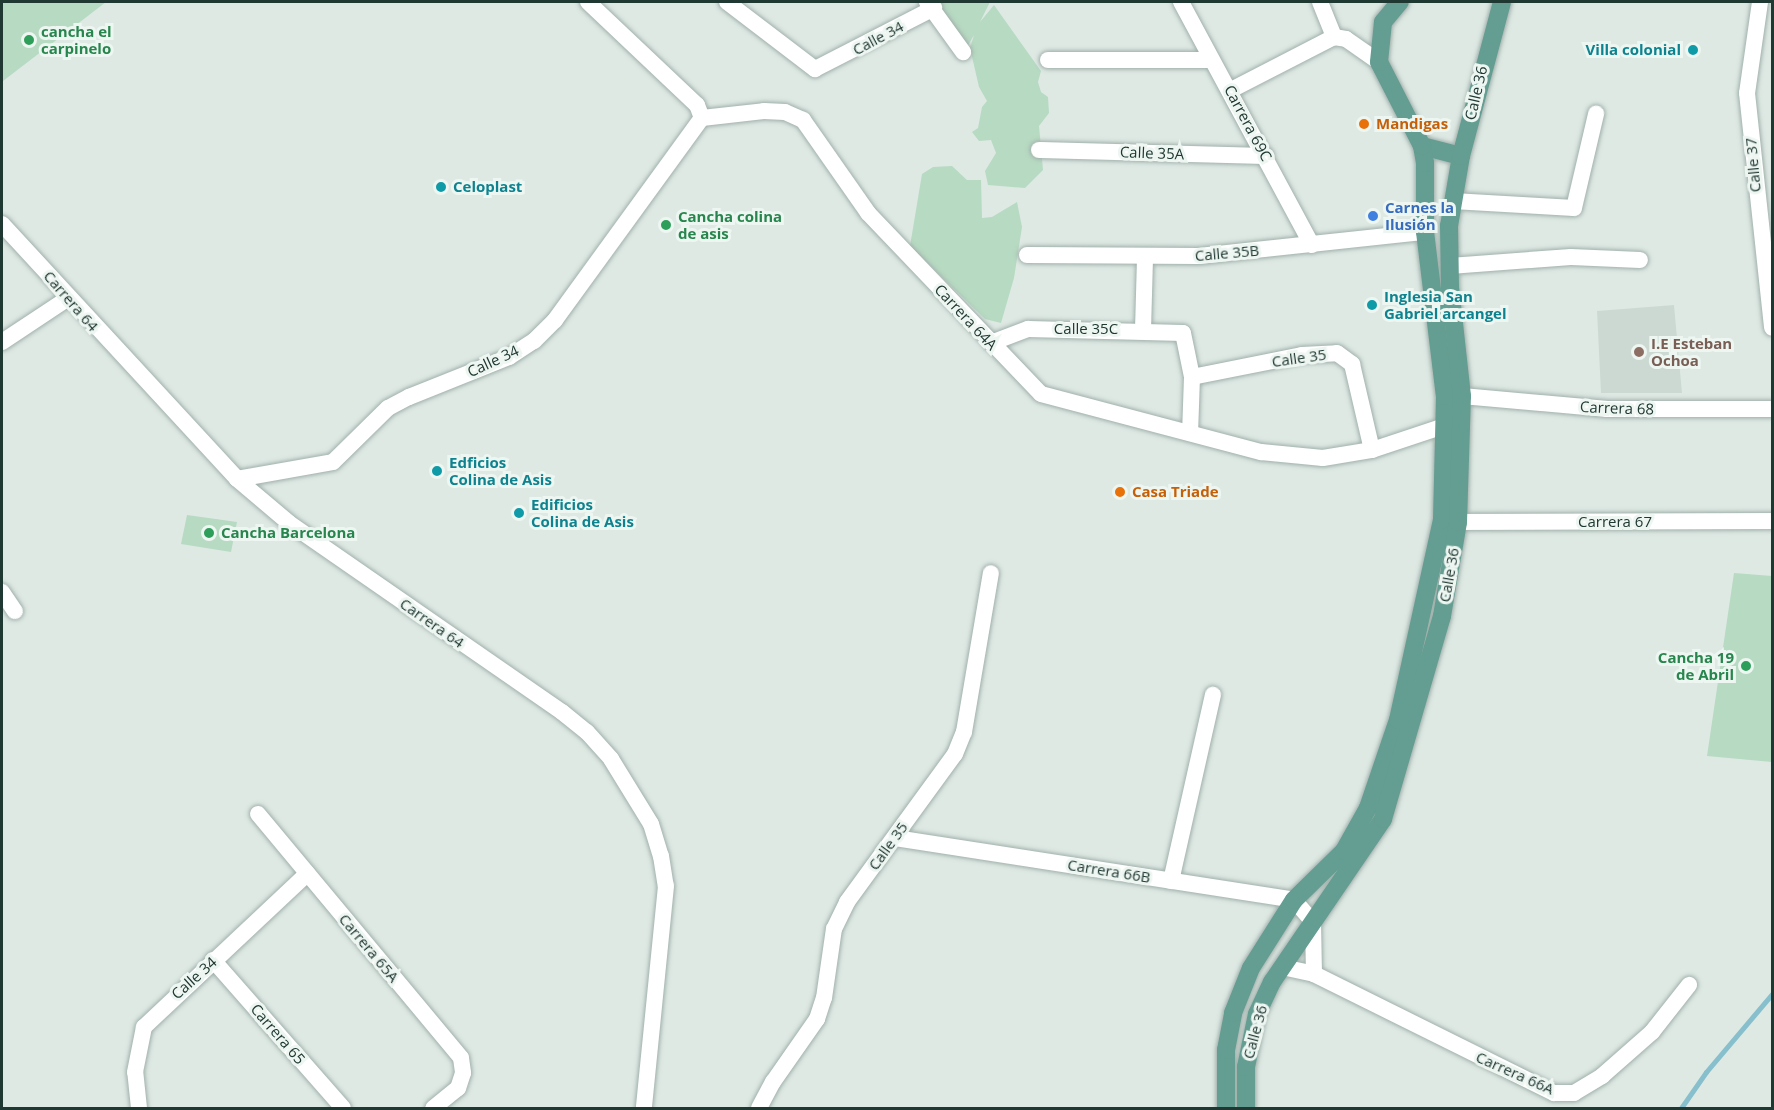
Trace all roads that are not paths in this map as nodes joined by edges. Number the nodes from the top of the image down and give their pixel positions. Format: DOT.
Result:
graph roads {
  1 [pos="588,2"];
  2 [pos="727,2"];
  3 [pos="1181,2"];
  4 [pos="1320,2"];
  5 [pos="1400,2"];
  6 [pos="1760,2"];
  7 [pos="930,5"];
  8 [pos="1496,7"];
  9 [pos="1334,38"];
  10 [pos="963,52"];
  11 [pos="1048,60"];
  12 [pos="1211,60"];
  13 [pos="1379,62"];
  14 [pos="1231,90"];
  15 [pos="1596,114"];
  16 [pos="702,118"];
  17 [pos="1422,146"];
  18 [pos="1039,150"];
  19 [pos="1266,156"];
  20 [pos="1461,156"];
  21 [pos="1453,201"];
  22 [pos="2,224"];
  23 [pos="1425,232"];
  24 [pos="1312,245"];
  25 [pos="1027,255"];
  26 [pos="1145,256"];
  27 [pos="1640,260"];
  28 [pos="1449,266"];
  29 [pos="66,299"];
  30 [pos="1773,328"];
  31 [pos="1143,330"];
  32 [pos="2,342"];
  33 [pos="991,343"];
  34 [pos="1192,377"];
  35 [pos="1462,396"];
  36 [pos="1773,409"];
  37 [pos="1444,426"];
  38 [pos="1190,433"];
  39 [pos="1372,450"];
  40 [pos="237,479"];
  41 [pos="1773,521"];
  42 [pos="1458,522"];
  43 [pos="991,573"];
  44 [pos="2,592"];
  45 [pos="15,612"];
  46 [pos="1213,695"];
  47 [pos="258,814"];
  48 [pos="895,838"];
  49 [pos="308,874"];
  50 [pos="1171,881"];
  51 [pos="1294,900"];
  52 [pos="1313,922"];
  53 [pos="213,960"];
  54 [pos="1282,967"];
  55 [pos="1314,974"];
  56 [pos="1689,985"];
  57 [pos="138,1108"];
  58 [pos="343,1108"];
  59 [pos="433,1108"];
  60 [pos="644,1108"];
  61 [pos="759,1108"];
  62 [pos="1226,1108"];
  63 [pos="1246,1108"];
  1 -- 16 [label="street"];
  2 -- 7 [label="street, Calle 34"];
  3 -- 12 [label="street, Carrera 69C"];
  4 -- 9 [label="street"];
  5 -- 13 [label="main road"];
  6 -- 30 [label="street, Calle 37"];
  7 -- 10 [label="street"];
  8 -- 20 [label="main road, Calle 36"];
  9 -- 13 [label="street"];
  9 -- 14 [label="street"];
  11 -- 12 [label="street"];
  12 -- 14 [label="street, Carrera 69C"];
  13 -- 17 [label="main road"];
  14 -- 19 [label="street, Carrera 69C"];
  15 -- 21 [label="street"];
  16 -- 33 [label="street, Carrera 64A"];
  16 -- 40 [label="street, Calle 34"];
  17 -- 20 [label="main road"];
  17 -- 23 [label="main road, Calle 36"];
  18 -- 19 [label="street, Calle 35A"];
  19 -- 24 [label="street, Carrera 69C"];
  20 -- 21 [label="main road, Calle 36"];
  21 -- 28 [label="main road, Calle 36"];
  22 -- 29 [label="street, Carrera 64"];
  23 -- 24 [label="street, Calle 35B"];
  23 -- 37 [label="main road, Calle 36"];
  24 -- 26 [label="street, Calle 35B"];
  25 -- 26 [label="street, Calle 35B"];
  26 -- 31 [label="street"];
  27 -- 28 [label="street"];
  28 -- 35 [label="main road, Calle 36"];
  29 -- 32 [label="street"];
  29 -- 40 [label="street, Carrera 64"];
  31 -- 33 [label="street, Calle 35C"];
  31 -- 34 [label="street, Calle 35C"];
  33 -- 38 [label="street, Carrera 64A"];
  34 -- 38 [label="street"];
  34 -- 39 [label="street, Calle 35"];
  35 -- 36 [label="street, Carrera 68"];
  35 -- 42 [label="main road, Calle 36"];
  37 -- 39 [label="street, Carrera 64A"];
  37 -- 51 [label="main road, Calle 36"];
  38 -- 39 [label="street, Carrera 64A"];
  40 -- 60 [label="street, Carrera 64"];
  41 -- 42 [label="street, Carrera 67"];
  42 -- 52 [label="main road, Calle 36"];
  43 -- 48 [label="street, Calle 35"];
  44 -- 45 [label="street"];
  46 -- 50 [label="street"];
  47 -- 49 [label="street, Carrera 65A"];
  48 -- 50 [label="street, Carrera 66B"];
  48 -- 61 [label="street, Calle 35"];
  49 -- 53 [label="street, Calle 34"];
  49 -- 59 [label="street, Carrera 65A"];
  50 -- 51 [label="street, Carrera 66B"];
  51 -- 52 [label="street"];
  51 -- 62 [label="main road, Calle 36"];
  52 -- 54 [label="main road, Calle 36"];
  52 -- 55 [label="street"];
  53 -- 57 [label="street, Calle 34"];
  53 -- 58 [label="street, Carrera 65"];
  54 -- 55 [label="street, Carrera 66A"];
  54 -- 63 [label="main road, Calle 36"];
  55 -- 56 [label="street, Carrera 66A"];
}
